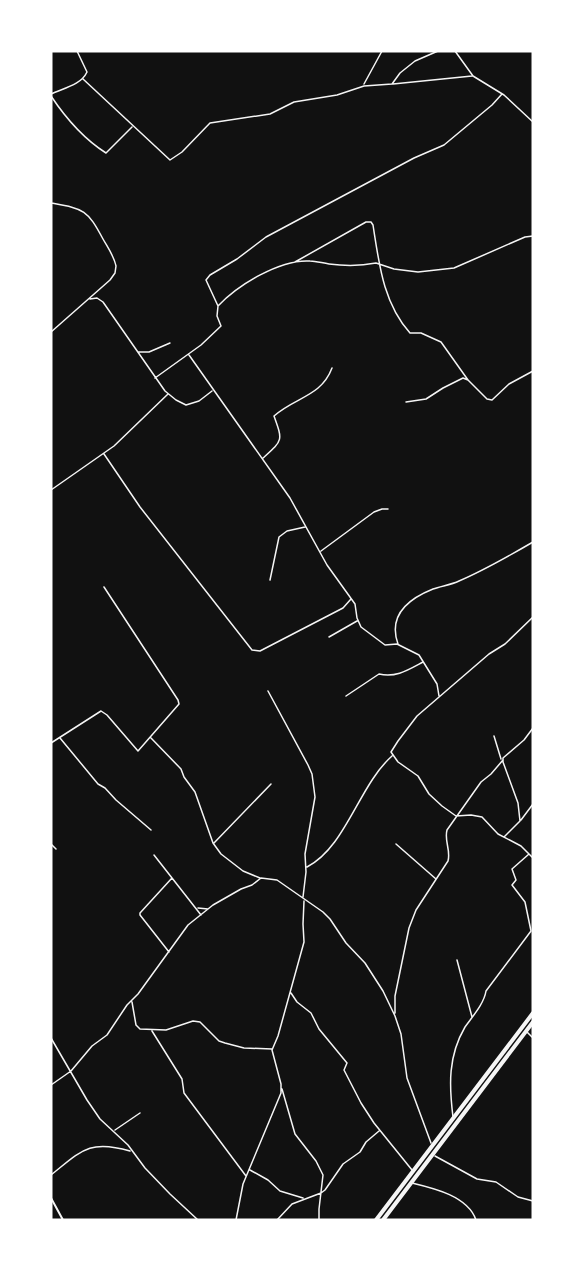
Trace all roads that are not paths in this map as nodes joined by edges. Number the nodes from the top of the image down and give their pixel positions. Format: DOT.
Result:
graph roads {
  1 [pos="77,51"];
  2 [pos="382,51"];
  3 [pos="438,51"];
  4 [pos="455,51"];
  5 [pos="473,76"];
  6 [pos="83,78"];
  7 [pos="392,84"];
  8 [pos="364,86"];
  9 [pos="502,94"];
  10 [pos="51,95"];
  11 [pos="533,122"];
  12 [pos="133,127"];
  13 [pos="51,203"];
  14 [pos="533,236"];
  15 [pos="294,263"];
  16 [pos="380,266"];
  17 [pos="90,299"];
  18 [pos="218,306"];
  19 [pos="51,332"];
  20 [pos="170,343"];
  21 [pos="137,352"];
  22 [pos="188,354"];
  23 [pos="332,368"];
  24 [pos="533,371"];
  25 [pos="155,378"];
  26 [pos="468,380"];
  27 [pos="213,390"];
  28 [pos="168,394"];
  29 [pos="406,402"];
  30 [pos="104,454"];
  31 [pos="263,459"];
  32 [pos="51,490"];
  33 [pos="388,509"];
  34 [pos="306,527"];
  35 [pos="533,542"];
  36 [pos="320,552"];
  37 [pos="270,580"];
  38 [pos="104,586"];
  39 [pos="352,598"];
  40 [pos="533,617"];
  41 [pos="358,620"];
  42 [pos="329,637"];
  43 [pos="399,645"];
  44 [pos="424,662"];
  45 [pos="268,691"];
  46 [pos="346,696"];
  47 [pos="439,696"];
  48 [pos="533,728"];
  49 [pos="494,736"];
  50 [pos="151,737"];
  51 [pos="59,738"];
  52 [pos="51,743"];
  53 [pos="392,756"];
  54 [pos="502,760"];
  55 [pos="272,784"];
  56 [pos="533,804"];
  57 [pos="456,816"];
  58 [pos="520,821"];
  59 [pos="151,830"];
  60 [pos="503,837"];
  61 [pos="51,844"];
  62 [pos="214,844"];
  63 [pos="396,844"];
  64 [pos="56,849"];
  65 [pos="530,853"];
  66 [pos="154,855"];
  67 [pos="533,858"];
  68 [pos="306,867"];
  69 [pos="172,878"];
  70 [pos="261,878"];
  71 [pos="436,879"];
  72 [pos="304,899"];
  73 [pos="197,908"];
  74 [pos="208,909"];
  75 [pos="201,915"];
  76 [pos="169,952"];
  77 [pos="457,960"];
  78 [pos="290,991"];
  79 [pos="132,1001"];
  80 [pos="533,1012"];
  81 [pos="395,1016"];
  82 [pos="472,1017"];
  83 [pos="533,1022"];
  84 [pos="152,1031"];
  85 [pos="526,1031"];
  86 [pos="51,1038"];
  87 [pos="533,1038"];
  88 [pos="272,1050"];
  89 [pos="71,1071"];
  90 [pos="51,1085"];
  91 [pos="282,1089"];
  92 [pos="140,1113"];
  93 [pos="453,1118"];
  94 [pos="114,1130"];
  95 [pos="379,1130"];
  96 [pos="432,1145"];
  97 [pos="132,1151"];
  98 [pos="428,1151"];
  99 [pos="433,1155"];
  100 [pos="249,1170"];
  101 [pos="413,1171"];
  102 [pos="51,1175"];
  103 [pos="247,1176"];
  104 [pos="411,1183"];
  105 [pos="321,1194"];
  106 [pos="51,1198"];
  107 [pos="305,1198"];
  108 [pos="533,1201"];
  109 [pos="63,1220"];
  110 [pos="198,1220"];
  111 [pos="236,1220"];
  112 [pos="277,1220"];
  113 [pos="319,1220"];
  114 [pos="376,1220"];
  115 [pos="383,1220"];
  116 [pos="476,1220"];
  1 -- 6 [label="street"];
  2 -- 8 [label="street"];
  3 -- 7 [label="street"];
  4 -- 5 [label="street"];
  5 -- 7 [label="street"];
  5 -- 9 [label="street"];
  6 -- 10 [label="street"];
  6 -- 12 [label="street"];
  7 -- 8 [label="street"];
  8 -- 12 [label="street"];
  9 -- 11 [label="street"];
  9 -- 18 [label="street"];
  10 -- 12 [label="street"];
  13 -- 17 [label="street"];
  14 -- 16 [label="street"];
  15 -- 16 [label="street"];
  15 -- 16 [label="street"];
  15 -- 18 [label="street"];
  16 -- 26 [label="street"];
  17 -- 19 [label="street"];
  17 -- 21 [label="street"];
  18 -- 22 [label="street"];
  20 -- 21 [label="street"];
  21 -- 25 [label="street"];
  22 -- 25 [label="street"];
  22 -- 27 [label="street"];
  23 -- 31 [label="street"];
  24 -- 26 [label="street"];
  25 -- 28 [label="street"];
  26 -- 29 [label="street"];
  27 -- 28 [label="street"];
  27 -- 31 [label="street"];
  28 -- 30 [label="street"];
  30 -- 32 [label="street"];
  30 -- 39 [label="street"];
  31 -- 34 [label="street"];
  33 -- 36 [label="street"];
  34 -- 36 [label="street"];
  34 -- 37 [label="street"];
  35 -- 43 [label="street"];
  36 -- 39 [label="street"];
  38 -- 50 [label="street"];
  39 -- 41 [label="street"];
  40 -- 47 [label="street"];
  41 -- 42 [label="street"];
  41 -- 43 [label="street"];
  43 -- 44 [label="street"];
  44 -- 46 [label="street"];
  44 -- 47 [label="street"];
  45 -- 68 [label="street"];
  47 -- 53 [label="street"];
  48 -- 54 [label="street"];
  49 -- 54 [label="street"];
  50 -- 51 [label="street"];
  50 -- 62 [label="street"];
  51 -- 52 [label="street"];
  51 -- 59 [label="street"];
  53 -- 57 [label="street"];
  53 -- 68 [label="street"];
  54 -- 57 [label="street"];
  54 -- 58 [label="street"];
  55 -- 62 [label="street"];
  56 -- 58 [label="street"];
  57 -- 60 [label="street"];
  57 -- 71 [label="street"];
  58 -- 60 [label="street"];
  60 -- 65 [label="street"];
  61 -- 64 [label="street"];
  62 -- 70 [label="street"];
  63 -- 71 [label="street"];
  65 -- 67 [label="street"];
  65 -- 82 [label="street"];
  66 -- 69 [label="street"];
  68 -- 72 [label="street"];
  69 -- 73 [label="street"];
  69 -- 76 [label="street"];
  70 -- 72 [label="street"];
  70 -- 74 [label="street"];
  71 -- 81 [label="street"];
  72 -- 78 [label="street"];
  72 -- 81 [label="street"];
  73 -- 74 [label="street"];
  73 -- 75 [label="street"];
  74 -- 75 [label="street"];
  75 -- 76 [label="street"];
  76 -- 79 [label="street"];
  77 -- 82 [label="street"];
  78 -- 88 [label="street"];
  78 -- 95 [label="street"];
  79 -- 84 [label="street"];
  79 -- 89 [label="street"];
  80 -- 93 [label="highway"];
  81 -- 96 [label="street"];
  82 -- 93 [label="street"];
  83 -- 85 [label="highway"];
  84 -- 88 [label="street"];
  84 -- 103 [label="street"];
  85 -- 87 [label="street"];
  85 -- 99 [label="highway"];
  86 -- 89 [label="street"];
  88 -- 91 [label="street"];
  89 -- 90 [label="street"];
  89 -- 94 [label="street"];
  91 -- 100 [label="street"];
  91 -- 105 [label="street"];
  92 -- 94 [label="street"];
  93 -- 96 [label="highway"];
  94 -- 97 [label="street"];
  95 -- 101 [label="street"];
  95 -- 105 [label="street"];
  96 -- 98 [label="highway"];
  97 -- 102 [label="street"];
  97 -- 110 [label="street"];
  98 -- 99 [label="street"];
  98 -- 101 [label="highway"];
  99 -- 104 [label="highway"];
  99 -- 108 [label="street"];
  100 -- 103 [label="street"];
  100 -- 107 [label="street"];
  101 -- 114 [label="highway"];
  103 -- 111 [label="street"];
  104 -- 115 [label="highway"];
  104 -- 116 [label="street"];
  105 -- 107 [label="street"];
  105 -- 113 [label="street"];
  106 -- 109 [label="street"];
  107 -- 112 [label="street"];
}
